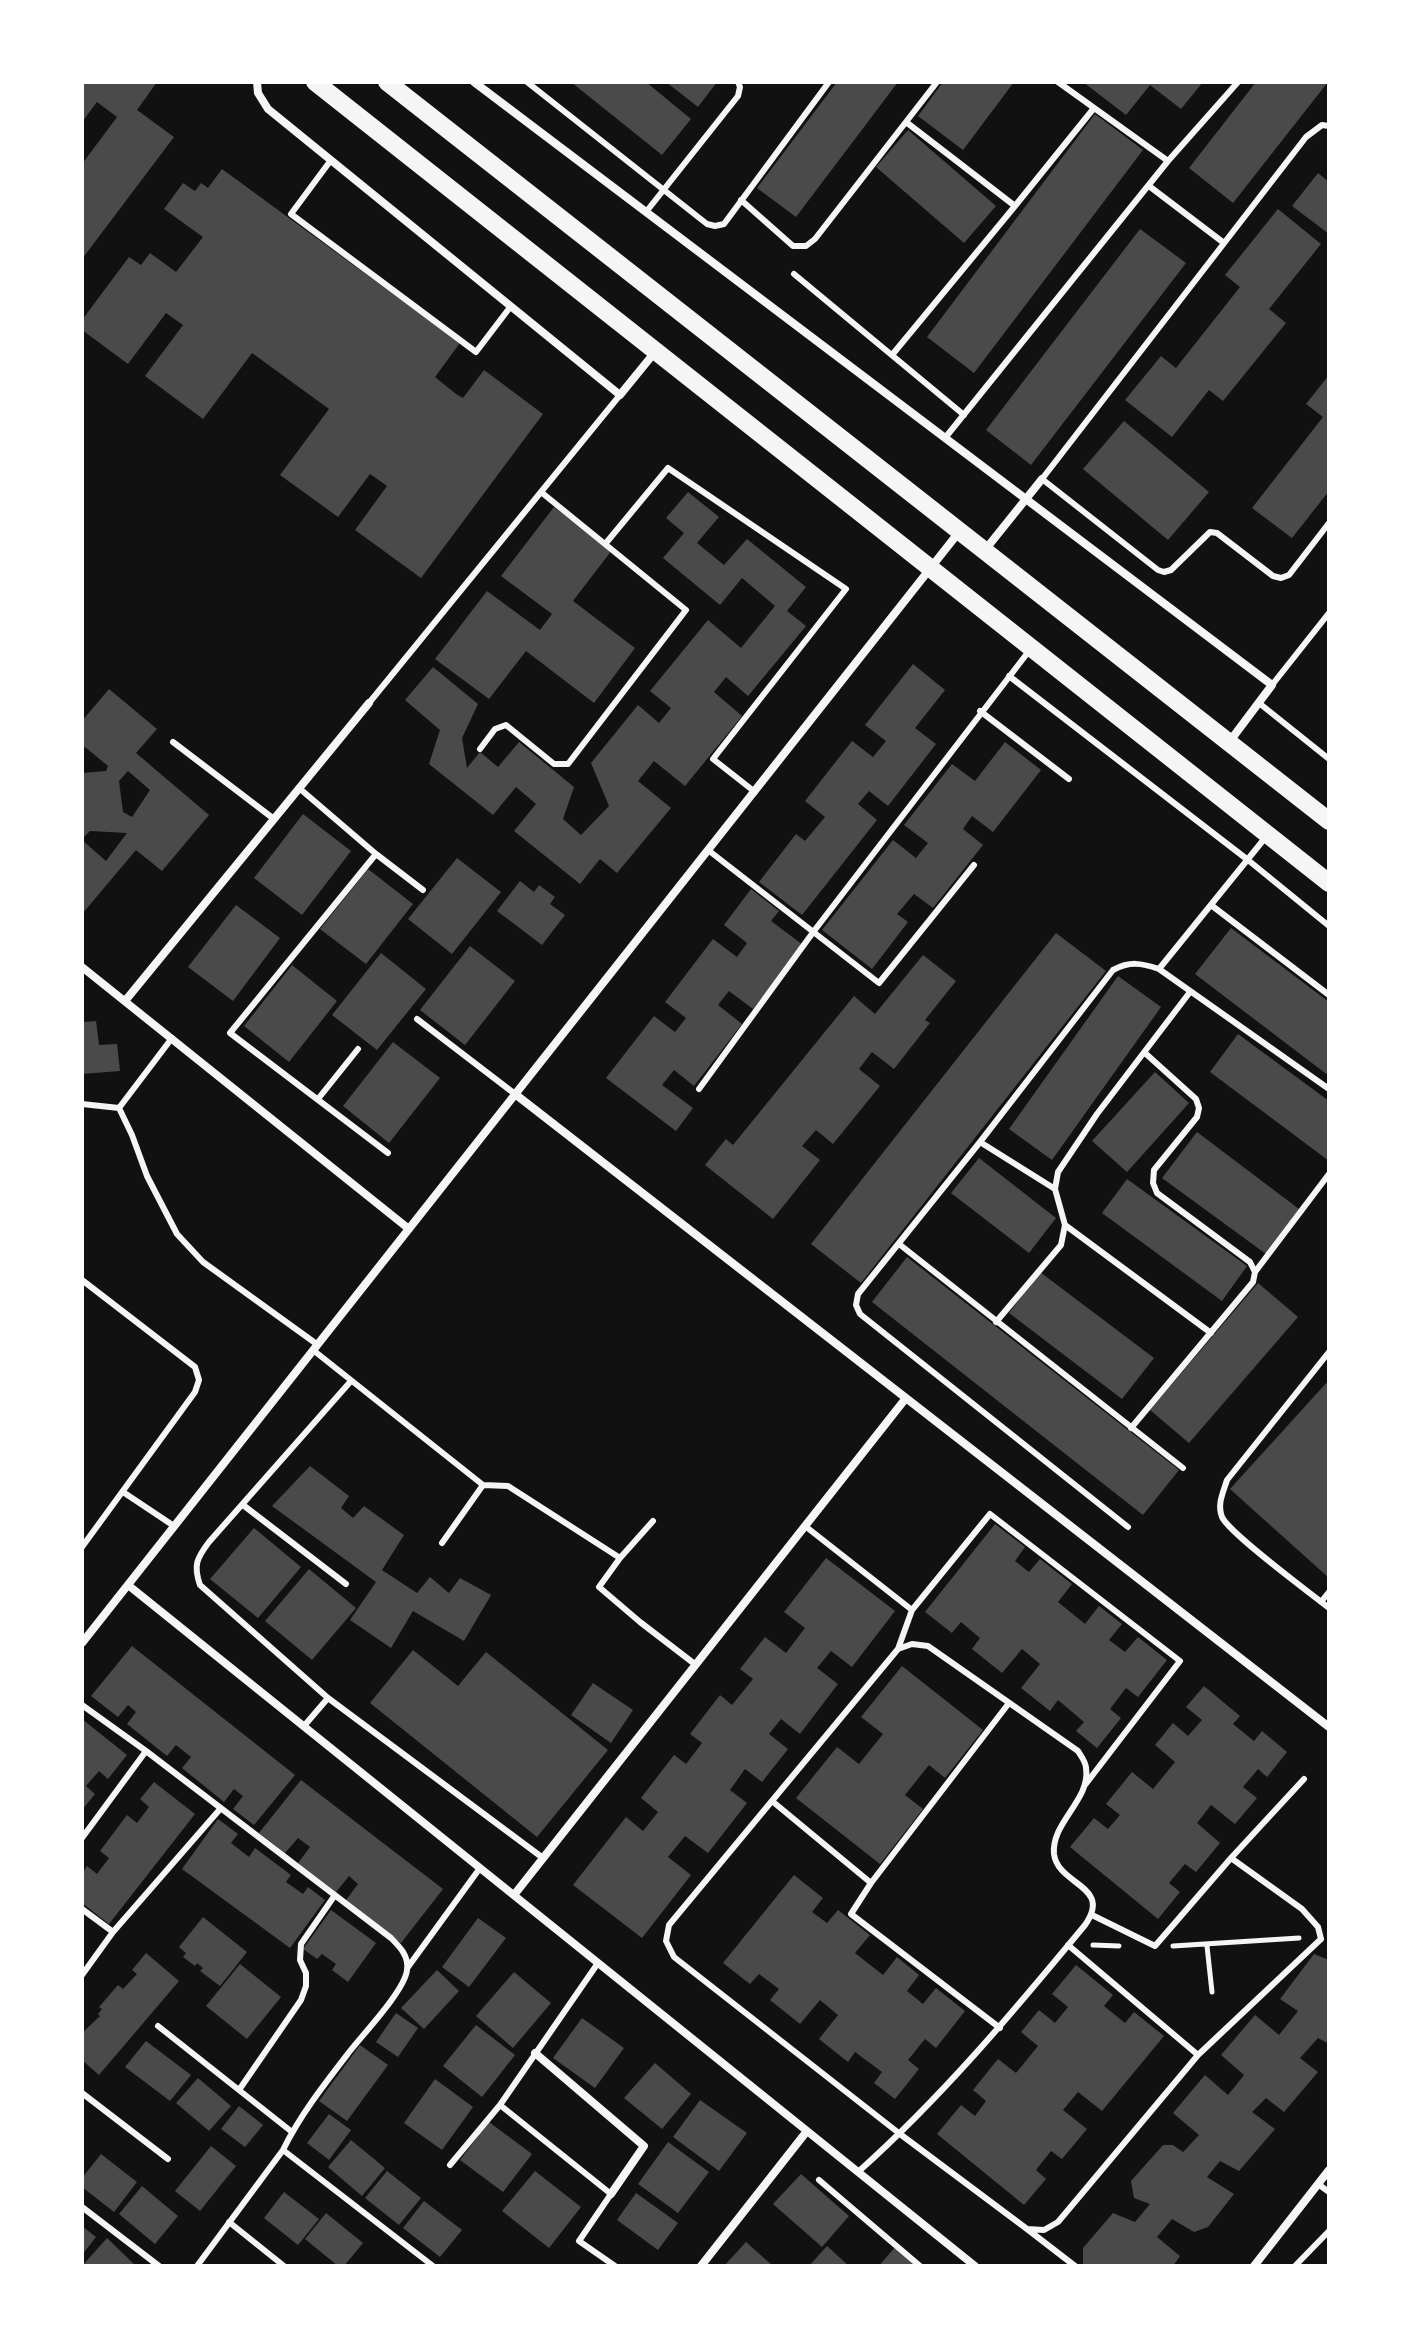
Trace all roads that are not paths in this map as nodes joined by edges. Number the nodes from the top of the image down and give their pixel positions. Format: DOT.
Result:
graph roads {
  1 [pos="257,82"];
  2 [pos="315,82"];
  3 [pos="387,82"];
  4 [pos="474,82"];
  5 [pos="527,82"];
  6 [pos="738,82"];
  7 [pos="829,82"];
  8 [pos="937,82"];
  9 [pos="1058,82"];
  10 [pos="1238,82"];
  11 [pos="1094,108"];
  12 [pos="1329,116"];
  13 [pos="906,122"];
  14 [pos="1326,125"];
  15 [pos="331,160"];
  16 [pos="1168,161"];
  17 [pos="1149,186"];
  18 [pos="664,190"];
  19 [pos="741,200"];
  20 [pos="1015,206"];
  21 [pos="646,212"];
  22 [pos="1224,243"];
  23 [pos="794,274"];
  24 [pos="511,306"];
  25 [pos="657,351"];
  26 [pos="892,355"];
  27 [pos="620,395"];
  28 [pos="964,415"];
  29 [pos="945,438"];
  30 [pos="1042,479"];
  31 [pos="541,492"];
  32 [pos="1025,498"];
  33 [pos="1329,523"];
  34 [pos="961,531"];
  35 [pos="606,543"];
  36 [pos="985,550"];
  37 [pos="931,568"];
  38 [pos="1329,613"];
  39 [pos="1031,647"];
  40 [pos="1009,676"];
  41 [pos="1272,685"];
  42 [pos="369,703"];
  43 [pos="1259,703"];
  44 [pos="980,711"];
  45 [pos="173,742"];
  46 [pos="1229,742"];
  47 [pos="480,749"];
  48 [pos="1329,759"];
  49 [pos="1069,779"];
  50 [pos="299,788"];
  51 [pos="755,792"];
  52 [pos="274,819"];
  53 [pos="1329,821"];
  54 [pos="1268,835"];
  55 [pos="708,850"];
  56 [pos="376,854"];
  57 [pos="1248,860"];
  58 [pos="974,865"];
  59 [pos="1329,883"];
  60 [pos="423,890"];
  61 [pos="1211,905"];
  62 [pos="1329,926"];
  63 [pos="814,931"];
  64 [pos="82,967"];
  65 [pos="1159,969"];
  66 [pos="1190,992"];
  67 [pos="1329,995"];
  68 [pos="125,1001"];
  69 [pos="417,1019"];
  70 [pos="172,1038"];
  71 [pos="358,1049"];
  72 [pos="1145,1053"];
  73 [pos="699,1089"];
  74 [pos="1329,1089"];
  75 [pos="515,1094"];
  76 [pos="318,1099"];
  77 [pos="82,1104"];
  78 [pos="119,1108"];
  79 [pos="980,1142"];
  80 [pos="388,1153"];
  81 [pos="1329,1174"];
  82 [pos="1055,1189"];
  83 [pos="1065,1225"];
  84 [pos="409,1229"];
  85 [pos="899,1244"];
  86 [pos="1255,1272"];
  87 [pos="82,1280"];
  88 [pos="996,1322"];
  89 [pos="1211,1333"];
  90 [pos="316,1347"];
  91 [pos="1329,1352"];
  92 [pos="351,1381"];
  93 [pos="906,1398"];
  94 [pos="1131,1428"];
  95 [pos="1183,1468"];
  96 [pos="483,1485"];
  97 [pos="123,1492"];
  98 [pos="243,1505"];
  99 [pos="653,1521"];
  100 [pos="174,1526"];
  101 [pos="805,1526"];
  102 [pos="1128,1527"];
  103 [pos="442,1543"];
  104 [pos="82,1547"];
  105 [pos="620,1558"];
  106 [pos="346,1584"];
  107 [pos="128,1585"];
  108 [pos="1329,1592"];
  109 [pos="1321,1602"];
  110 [pos="1329,1608"];
  111 [pos="912,1610"];
  112 [pos="82,1643"];
  113 [pos="898,1649"];
  114 [pos="696,1665"];
  115 [pos="328,1698"];
  116 [pos="1009,1703"];
  117 [pos="82,1705"];
  118 [pos="304,1726"];
  119 [pos="1329,1727"];
  120 [pos="146,1751"];
  121 [pos="1304,1779"];
  122 [pos="1085,1785"];
  123 [pos="772,1801"];
  124 [pos="221,1808"];
  125 [pos="82,1838"];
  126 [pos="543,1858"];
  127 [pos="1231,1858"];
  128 [pos="480,1868"];
  129 [pos="871,1883"];
  130 [pos="335,1895"];
  131 [pos="514,1895"];
  132 [pos="82,1909"];
  133 [pos="1092,1915"];
  134 [pos="113,1932"];
  135 [pos="1325,1940"];
  136 [pos="1068,1945"];
  137 [pos="598,1963"];
  138 [pos="408,1967"];
  139 [pos="82,1975"];
  140 [pos="158,2026"];
  141 [pos="1000,2028"];
  142 [pos="535,2053"];
  143 [pos="1198,2055"];
  144 [pos="239,2090"];
  145 [pos="82,2093"];
  146 [pos="500,2105"];
  147 [pos="807,2131"];
  148 [pos="292,2132"];
  149 [pos="900,2134"];
  150 [pos="283,2150"];
  151 [pos="168,2159"];
  152 [pos="450,2165"];
  153 [pos="1329,2170"];
  154 [pos="858,2172"];
  155 [pos="819,2180"];
  156 [pos="1318,2184"];
  157 [pos="1329,2192"];
  158 [pos="611,2194"];
  159 [pos="82,2207"];
  160 [pos="229,2222"];
  161 [pos="1027,2229"];
  162 [pos="1329,2231"];
  163 [pos="159,2266"];
  164 [pos="197,2266"];
  165 [pos="284,2266"];
  166 [pos="433,2266"];
  167 [pos="615,2266"];
  168 [pos="701,2266"];
  169 [pos="920,2266"];
  170 [pos="975,2266"];
  171 [pos="1075,2266"];
  172 [pos="1254,2266"];
  173 [pos="1295,2266"];
  1 -- 15 [label="street"];
  2 -- 25 [label="main road"];
  3 -- 34 [label="main road"];
  4 -- 21 [label="street"];
  5 -- 18 [label="lane"];
  6 -- 18 [label="lane"];
  7 -- 19 [label="lane"];
  8 -- 13 [label="lane"];
  9 -- 11 [label="lane"];
  10 -- 16 [label="lane"];
  11 -- 16 [label="lane"];
  11 -- 20 [label="lane"];
  12 -- 14 [label="lane"];
  13 -- 19 [label="lane"];
  13 -- 20 [label="lane"];
  14 -- 22 [label="lane"];
  15 -- 24 [label="street"];
  15 -- 24 [label="lane"];
  16 -- 17 [label="lane"];
  17 -- 22 [label="lane"];
  17 -- 28 [label="lane"];
  18 -- 19 [label="lane"];
  18 -- 21 [label="lane"];
  20 -- 26 [label="lane"];
  21 -- 29 [label="street"];
  22 -- 30 [label="lane"];
  23 -- 26 [label="lane"];
  24 -- 27 [label="street"];
  25 -- 27 [label="street"];
  25 -- 37 [label="main road"];
  26 -- 28 [label="lane"];
  27 -- 31 [label="lane"];
  28 -- 29 [label="lane"];
  29 -- 32 [label="street"];
  30 -- 32 [label="street"];
  30 -- 33 [label="lane"];
  31 -- 35 [label="lane"];
  31 -- 42 [label="lane"];
  32 -- 36 [label="street"];
  32 -- 41 [label="street"];
  34 -- 36 [label="main road"];
  34 -- 37 [label="street"];
  35 -- 47 [label="lane"];
  35 -- 51 [label="lane"];
  36 -- 46 [label="main road"];
  37 -- 39 [label="main road"];
  37 -- 51 [label="street"];
  38 -- 41 [label="lane"];
  39 -- 40 [label="lane"];
  39 -- 54 [label="main road"];
  40 -- 44 [label="lane"];
  40 -- 57 [label="lane"];
  41 -- 43 [label="street"];
  42 -- 50 [label="street"];
  43 -- 46 [label="street"];
  43 -- 48 [label="lane"];
  44 -- 49 [label="lane"];
  44 -- 63 [label="lane"];
  45 -- 52 [label="lane"];
  46 -- 53 [label="main road"];
  50 -- 52 [label="street"];
  50 -- 56 [label="lane"];
  51 -- 55 [label="street"];
  52 -- 68 [label="street"];
  54 -- 57 [label="lane"];
  54 -- 59 [label="main road"];
  55 -- 63 [label="lane"];
  55 -- 75 [label="street"];
  56 -- 60 [label="lane"];
  56 -- 76 [label="lane"];
  57 -- 61 [label="lane"];
  57 -- 62 [label="lane"];
  58 -- 63 [label="lane"];
  61 -- 65 [label="lane"];
  61 -- 67 [label="lane"];
  63 -- 73 [label="lane"];
  64 -- 68 [label="street"];
  65 -- 66 [label="lane"];
  65 -- 79 [label="lane"];
  66 -- 72 [label="lane"];
  66 -- 74 [label="lane"];
  68 -- 70 [label="street"];
  69 -- 75 [label="lane"];
  70 -- 78 [label="lane"];
  70 -- 84 [label="street"];
  71 -- 76 [label="lane"];
  72 -- 82 [label="lane"];
  72 -- 86 [label="lane"];
  75 -- 84 [label="street"];
  75 -- 93 [label="street"];
  76 -- 80 [label="lane"];
  77 -- 78 [label="lane"];
  78 -- 90 [label="lane"];
  79 -- 82 [label="lane"];
  79 -- 85 [label="lane"];
  81 -- 86 [label="lane"];
  82 -- 83 [label="lane"];
  83 -- 88 [label="lane"];
  83 -- 89 [label="lane"];
  84 -- 90 [label="street"];
  85 -- 88 [label="lane"];
  85 -- 102 [label="lane"];
  86 -- 89 [label="lane"];
  87 -- 97 [label="lane"];
  88 -- 94 [label="lane"];
  89 -- 94 [label="lane"];
  90 -- 92 [label="lane"];
  90 -- 100 [label="street"];
  91 -- 109 [label="lane"];
  92 -- 96 [label="lane"];
  92 -- 98 [label="lane"];
  93 -- 101 [label="street"];
  93 -- 119 [label="street"];
  94 -- 95 [label="lane"];
  96 -- 103 [label="lane"];
  96 -- 105 [label="lane"];
  97 -- 100 [label="lane"];
  97 -- 104 [label="lane"];
  98 -- 106 [label="lane"];
  98 -- 115 [label="lane"];
  99 -- 105 [label="lane"];
  100 -- 107 [label="street"];
  101 -- 111 [label="lane"];
  101 -- 114 [label="street"];
  105 -- 114 [label="lane"];
  107 -- 112 [label="street"];
  107 -- 118 [label="street"];
  108 -- 109 [label="lane"];
  109 -- 110 [label="lane"];
  111 -- 113 [label="lane"];
  111 -- 122 [label="lane"];
  113 -- 116 [label="lane"];
  113 -- 123 [label="lane"];
  114 -- 126 [label="street"];
  115 -- 118 [label="lane"];
  115 -- 126 [label="lane"];
  116 -- 122 [label="lane"];
  116 -- 129 [label="lane"];
  117 -- 120 [label="lane"];
  118 -- 128 [label="street"];
  120 -- 124 [label="lane"];
  120 -- 125 [label="lane"];
  121 -- 127 [label="lane"];
  122 -- 133 [label="lane"];
  123 -- 129 [label="lane"];
  123 -- 149 [label="lane"];
  124 -- 130 [label="lane"];
  124 -- 134 [label="lane"];
  126 -- 131 [label="street"];
  127 -- 133 [label="lane"];
  127 -- 135 [label="lane"];
  128 -- 131 [label="street"];
  128 -- 138 [label="lane"];
  129 -- 141 [label="lane"];
  130 -- 138 [label="lane"];
  130 -- 144 [label="lane"];
  131 -- 137 [label="street"];
  132 -- 134 [label="lane"];
  133 -- 136 [label="lane"];
  134 -- 139 [label="lane"];
  135 -- 143 [label="lane"];
  136 -- 141 [label="lane"];
  136 -- 143 [label="lane"];
  137 -- 142 [label="lane"];
  137 -- 147 [label="street"];
  138 -- 148 [label="lane"];
  140 -- 144 [label="lane"];
  141 -- 149 [label="lane"];
  142 -- 146 [label="lane"];
  142 -- 158 [label="street"];
  143 -- 161 [label="lane"];
  144 -- 148 [label="lane"];
  145 -- 151 [label="lane"];
  146 -- 152 [label="lane"];
  146 -- 158 [label="lane"];
  147 -- 154 [label="street"];
  147 -- 168 [label="street"];
  148 -- 150 [label="lane"];
  149 -- 154 [label="lane"];
  149 -- 161 [label="lane"];
  150 -- 160 [label="lane"];
  150 -- 166 [label="lane"];
  153 -- 156 [label="street"];
  154 -- 170 [label="street"];
  155 -- 169 [label="lane"];
  156 -- 157 [label="lane"];
  156 -- 172 [label="street"];
  158 -- 167 [label="lane"];
  159 -- 163 [label="lane"];
  160 -- 164 [label="lane"];
  160 -- 165 [label="lane"];
  161 -- 171 [label="lane"];
  162 -- 173 [label="lane"];
}
